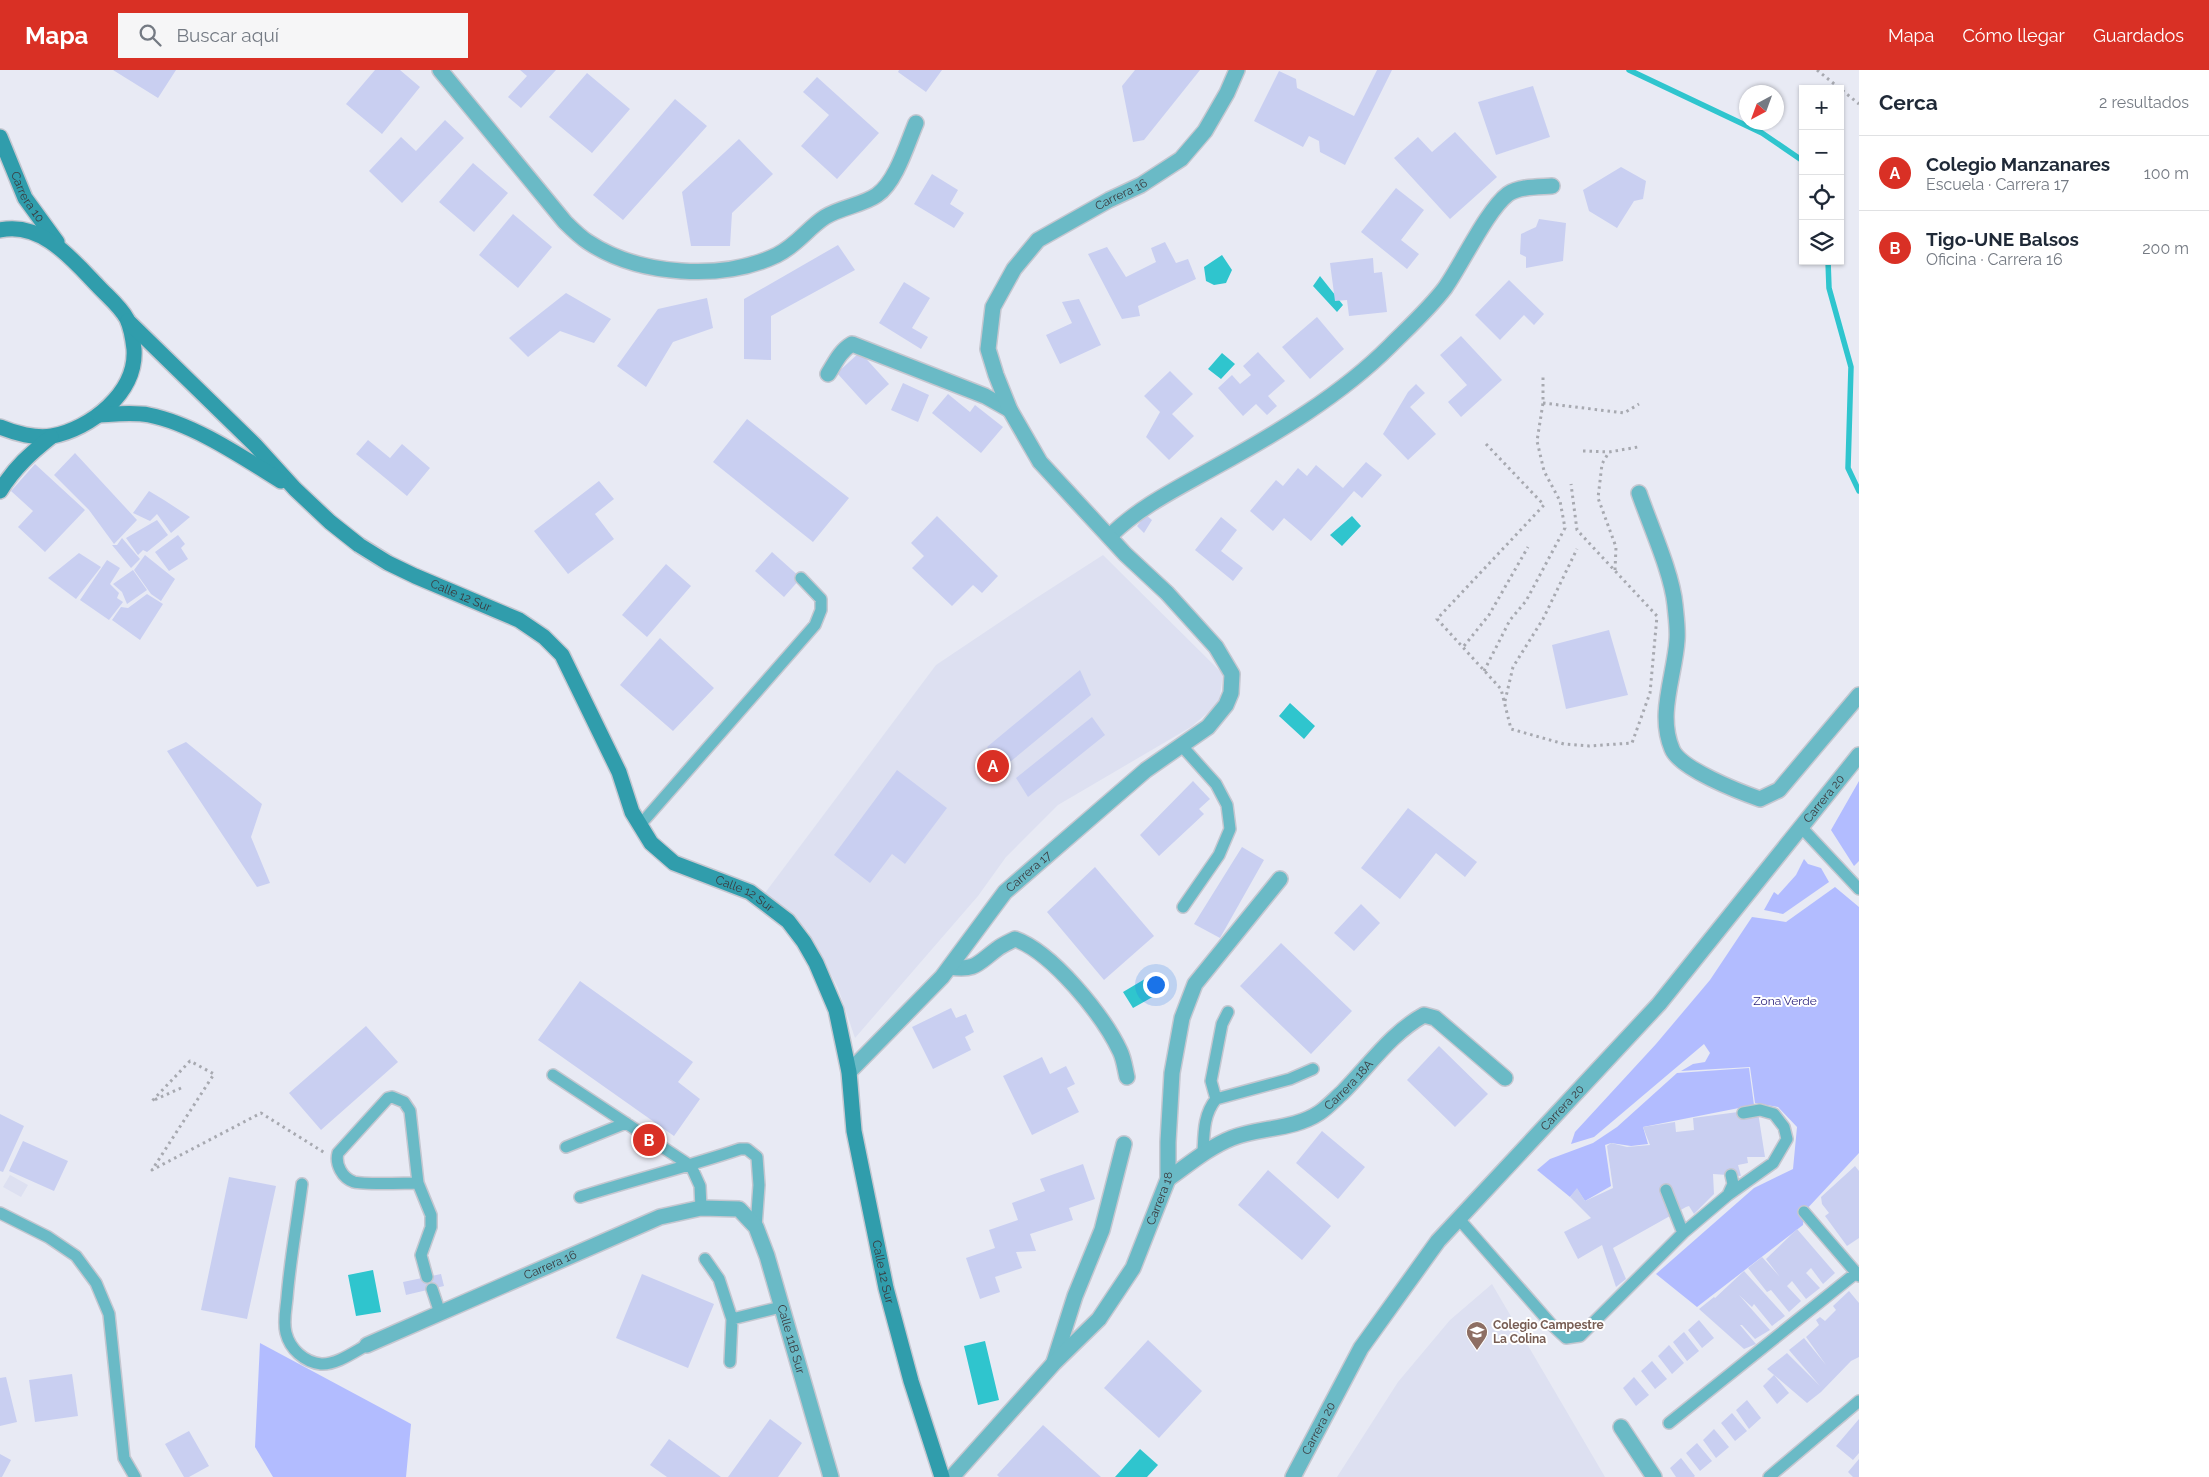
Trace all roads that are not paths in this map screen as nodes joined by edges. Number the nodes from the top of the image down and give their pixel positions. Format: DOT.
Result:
graph roads {
  1 [pos="440,70"];
  2 [pos="1237,70"];
  3 [pos="916,122"];
  4 [pos="0,137"];
  5 [pos="1552,186"];
  6 [pos="0,230"];
  7 [pos="64,251"];
  8 [pos="128,321"];
  9 [pos="828,374"];
  10 [pos="1010,410"];
  11 [pos="99,415"];
  12 [pos="0,427"];
  13 [pos="51,436"];
  14 [pos="295,489"];
  15 [pos="0,491"];
  16 [pos="1640,492"];
  17 [pos="1110,536"];
  18 [pos="801,578"];
  19 [pos="1859,695"];
  20 [pos="1181,745"];
  21 [pos="1859,755"];
  22 [pos="640,825"];
  23 [pos="1801,827"];
  24 [pos="1280,880"];
  25 [pos="1859,889"];
  26 [pos="1183,907"];
  27 [pos="950,967"];
  28 [pos="1228,1012"];
  29 [pos="1313,1069"];
  30 [pos="849,1072"];
  31 [pos="553,1076"];
  32 [pos="1127,1077"];
  33 [pos="1505,1078"];
  34 [pos="1216,1099"];
  35 [pos="1743,1113"];
  36 [pos="626,1123"];
  37 [pos="1124,1144"];
  38 [pos="566,1147"];
  39 [pos="1203,1154"];
  40 [pos="691,1166"];
  41 [pos="1731,1175"];
  42 [pos="1168,1179"];
  43 [pos="418,1183"];
  44 [pos="302,1184"];
  45 [pos="1666,1190"];
  46 [pos="1728,1195"];
  47 [pos="580,1197"];
  48 [pos="701,1208"];
  49 [pos="739,1209"];
  50 [pos="1804,1212"];
  51 [pos="0,1213"];
  52 [pos="1458,1218"];
  53 [pos="756,1226"];
  54 [pos="1683,1233"];
  55 [pos="705,1259"];
  56 [pos="1858,1275"];
  57 [pos="427,1277"];
  58 [pos="432,1289"];
  59 [pos="781,1307"];
  60 [pos="440,1313"];
  61 [pos="732,1319"];
  62 [pos="367,1345"];
  63 [pos="730,1362"];
  64 [pos="1054,1363"];
  65 [pos="1859,1401"];
  66 [pos="1669,1423"];
  67 [pos="1621,1427"];
  68 [pos="135,1477"];
  69 [pos="831,1477"];
  70 [pos="942,1477"];
  71 [pos="952,1477"];
  72 [pos="1293,1477"];
  73 [pos="1654,1477"];
  74 [pos="1768,1477"];
  1 -- 3 [label="street"];
  2 -- 10 [label="street, Carrera 16"];
  4 -- 7 [label="main road, Carrera 10"];
  5 -- 17 [label="street"];
  6 -- 7 [label="main road"];
  7 -- 8 [label="main road, Calle 12 Sur"];
  8 -- 11 [label="main road"];
  8 -- 14 [label="main road, Calle 12 Sur"];
  9 -- 10 [label="street"];
  10 -- 17 [label="street"];
  11 -- 13 [label="main road"];
  11 -- 14 [label="main road, Calle 12 Sur"];
  12 -- 13 [label="main road"];
  13 -- 15 [label="main road"];
  14 -- 22 [label="main road, Calle 12 Sur"];
  16 -- 19 [label="street"];
  17 -- 20 [label="street, Carrera 17"];
  18 -- 22 [label="lane"];
  20 -- 26 [label="lane"];
  20 -- 27 [label="street, Carrera 17"];
  21 -- 23 [label="street, Carrera 20"];
  22 -- 30 [label="main road, Calle 12 Sur"];
  23 -- 25 [label="lane"];
  23 -- 52 [label="street, Carrera 20"];
  24 -- 42 [label="street, Carrera 18"];
  27 -- 30 [label="street, Carrera 17"];
  27 -- 32 [label="street"];
  28 -- 34 [label="lane"];
  29 -- 34 [label="lane"];
  30 -- 70 [label="main road, Calle 12 Sur"];
  31 -- 36 [label="lane"];
  33 -- 39 [label="street, Carrera 18A"];
  34 -- 39 [label="lane"];
  35 -- 46 [label="lane"];
  36 -- 38 [label="lane"];
  36 -- 40 [label="lane"];
  37 -- 64 [label="street"];
  39 -- 42 [label="street, Carrera 18A"];
  40 -- 47 [label="lane"];
  40 -- 48 [label="lane"];
  40 -- 53 [label="lane"];
  41 -- 46 [label="lane"];
  42 -- 64 [label="street, Carrera 18"];
  43 -- 43 [label="lane"];
  43 -- 57 [label="lane"];
  44 -- 62 [label="lane"];
  45 -- 54 [label="lane"];
  46 -- 54 [label="lane"];
  48 -- 49 [label="street, Carrera 16"];
  48 -- 60 [label="street, Carrera 16"];
  49 -- 53 [label="street, Calle 11B Sur"];
  50 -- 56 [label="lane"];
  51 -- 68 [label="lane"];
  52 -- 54 [label="lane"];
  52 -- 72 [label="street, Carrera 20"];
  53 -- 59 [label="street, Calle 11B Sur"];
  55 -- 61 [label="lane"];
  56 -- 66 [label="lane"];
  58 -- 60 [label="lane"];
  59 -- 61 [label="lane"];
  59 -- 69 [label="street, Calle 11B Sur"];
  60 -- 62 [label="street, Carrera 16"];
  61 -- 63 [label="lane"];
  64 -- 71 [label="street, Carrera 18"];
  65 -- 74 [label="lane"];
  67 -- 73 [label="street"];
}
